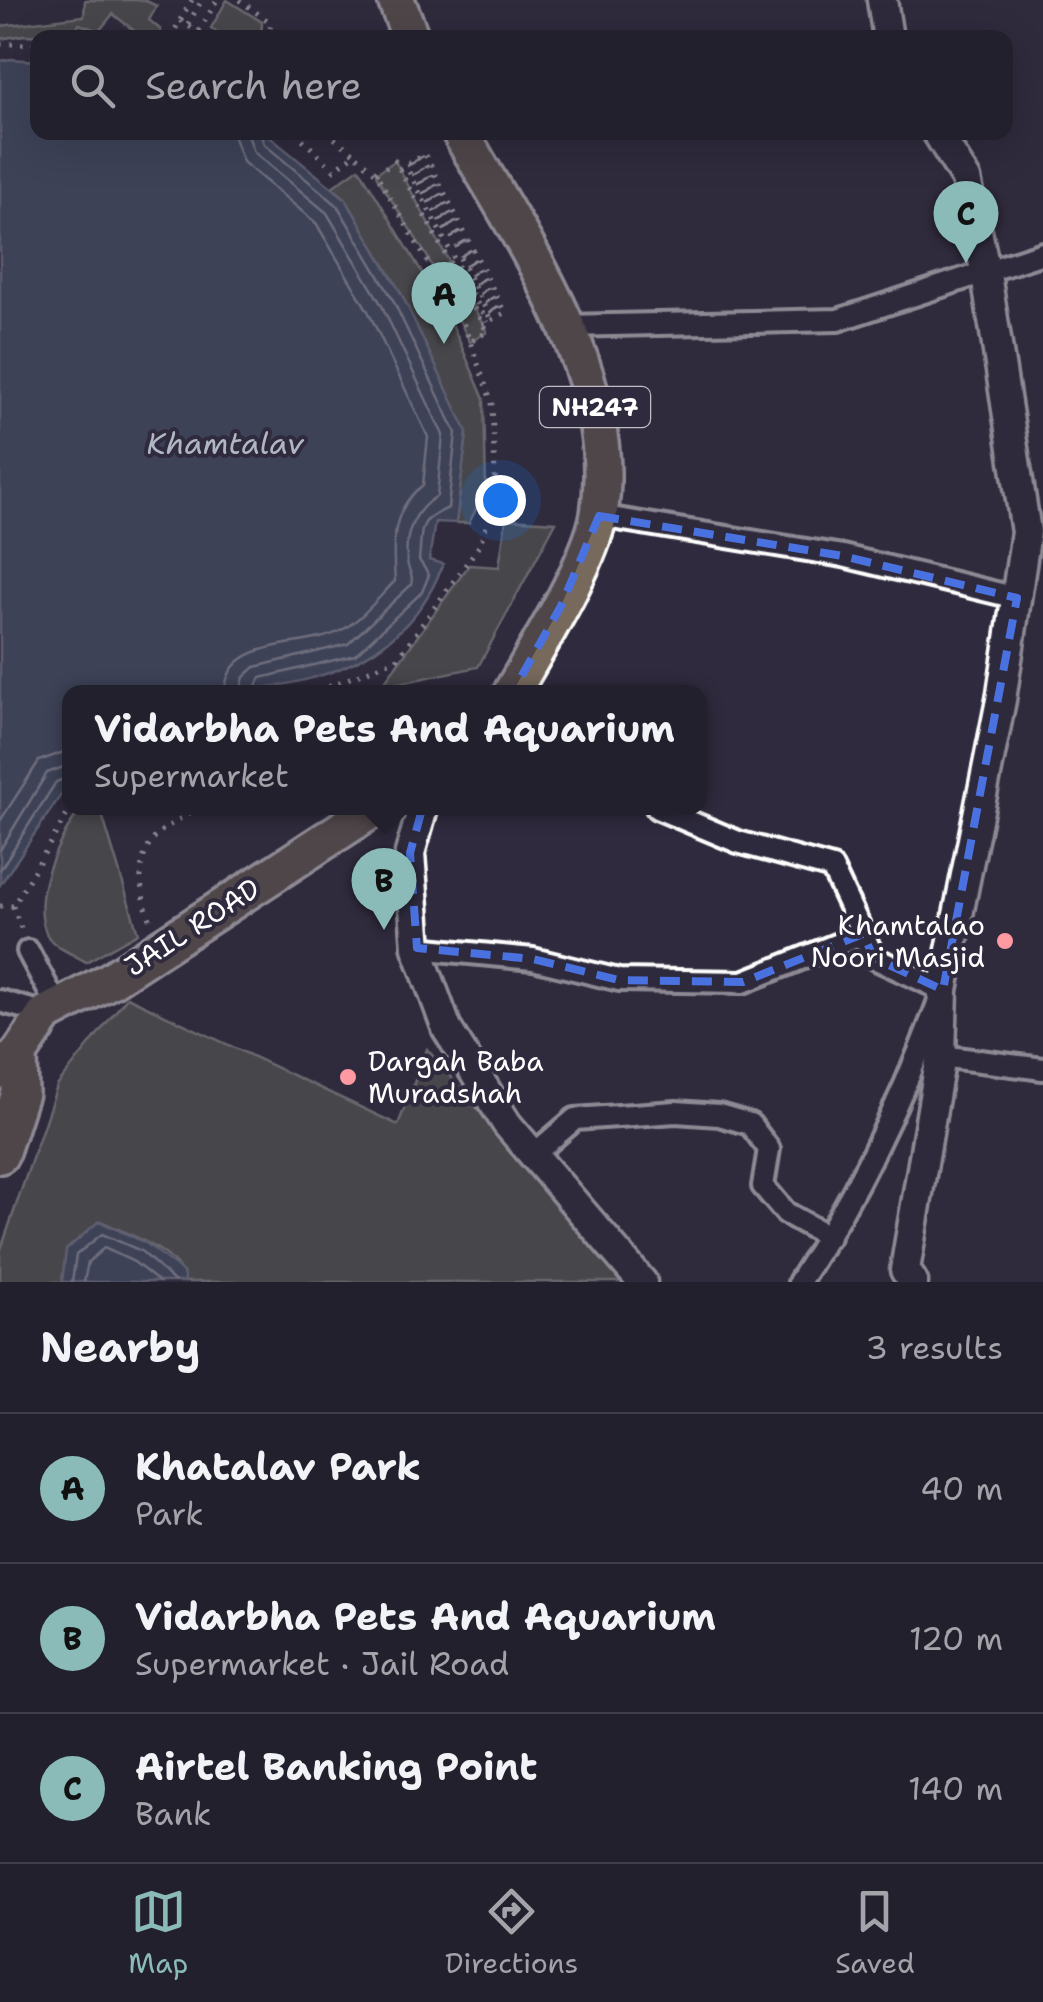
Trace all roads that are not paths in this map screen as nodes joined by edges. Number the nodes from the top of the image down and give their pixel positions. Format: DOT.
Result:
graph roads {
  1 [pos="396,0"];
  2 [pos="882,0"];
  3 [pos="408,30"];
  4 [pos="887,30"];
  5 [pos="464,140"];
  6 [pos="941,140"];
  7 [pos="1043,253"];
  8 [pos="986,274"];
  9 [pos="564,326"];
  10 [pos="599,516"];
  11 [pos="1034,541"];
  12 [pos="1017,598"];
  13 [pos="516,685"];
  14 [pos="364,815"];
  15 [pos="421,815"];
  16 [pos="674,815"];
  17 [pos="863,934"];
  18 [pos="417,948"];
  19 [pos="28,951"];
  20 [pos="943,990"];
  21 [pos="0,1001"];
  22 [pos="52,1011"];
  23 [pos="941,1056"];
  24 [pos="10,1062"];
  25 [pos="1043,1069"];
  26 [pos="533,1155"];
  27 [pos="0,1156"];
  28 [pos="829,1237"];
  29 [pos="642,1282"];
  30 [pos="800,1282"];
  31 [pos="913,1282"];
  1 -- 3 [label="highway"];
  2 -- 4 [label="street"];
  5 -- 9 [label="highway, NH247"];
  6 -- 8 [label="street"];
  7 -- 8 [label="street"];
  8 -- 9 [label="street"];
  8 -- 11 [label="street"];
  9 -- 10 [label="highway, NH247"];
  10 -- 12 [label="street"];
  10 -- 13 [label="highway, NH247"];
  11 -- 12 [label="street"];
  12 -- 20 [label="street"];
  14 -- 22 [label="highway, JAIL ROAD"];
  15 -- 18 [label="street"];
  16 -- 17 [label="street"];
  17 -- 18 [label="street"];
  17 -- 20 [label="street"];
  18 -- 26 [label="street"];
  19 -- 22 [label="street"];
  20 -- 23 [label="street"];
  20 -- 28 [label="street"];
  21 -- 22 [label="street"];
  22 -- 24 [label="highway, JAIL ROAD"];
  23 -- 25 [label="street"];
  23 -- 31 [label="street"];
  24 -- 27 [label="highway, JAIL ROAD"];
  26 -- 28 [label="street"];
  26 -- 29 [label="street"];
  28 -- 30 [label="street"];
}
